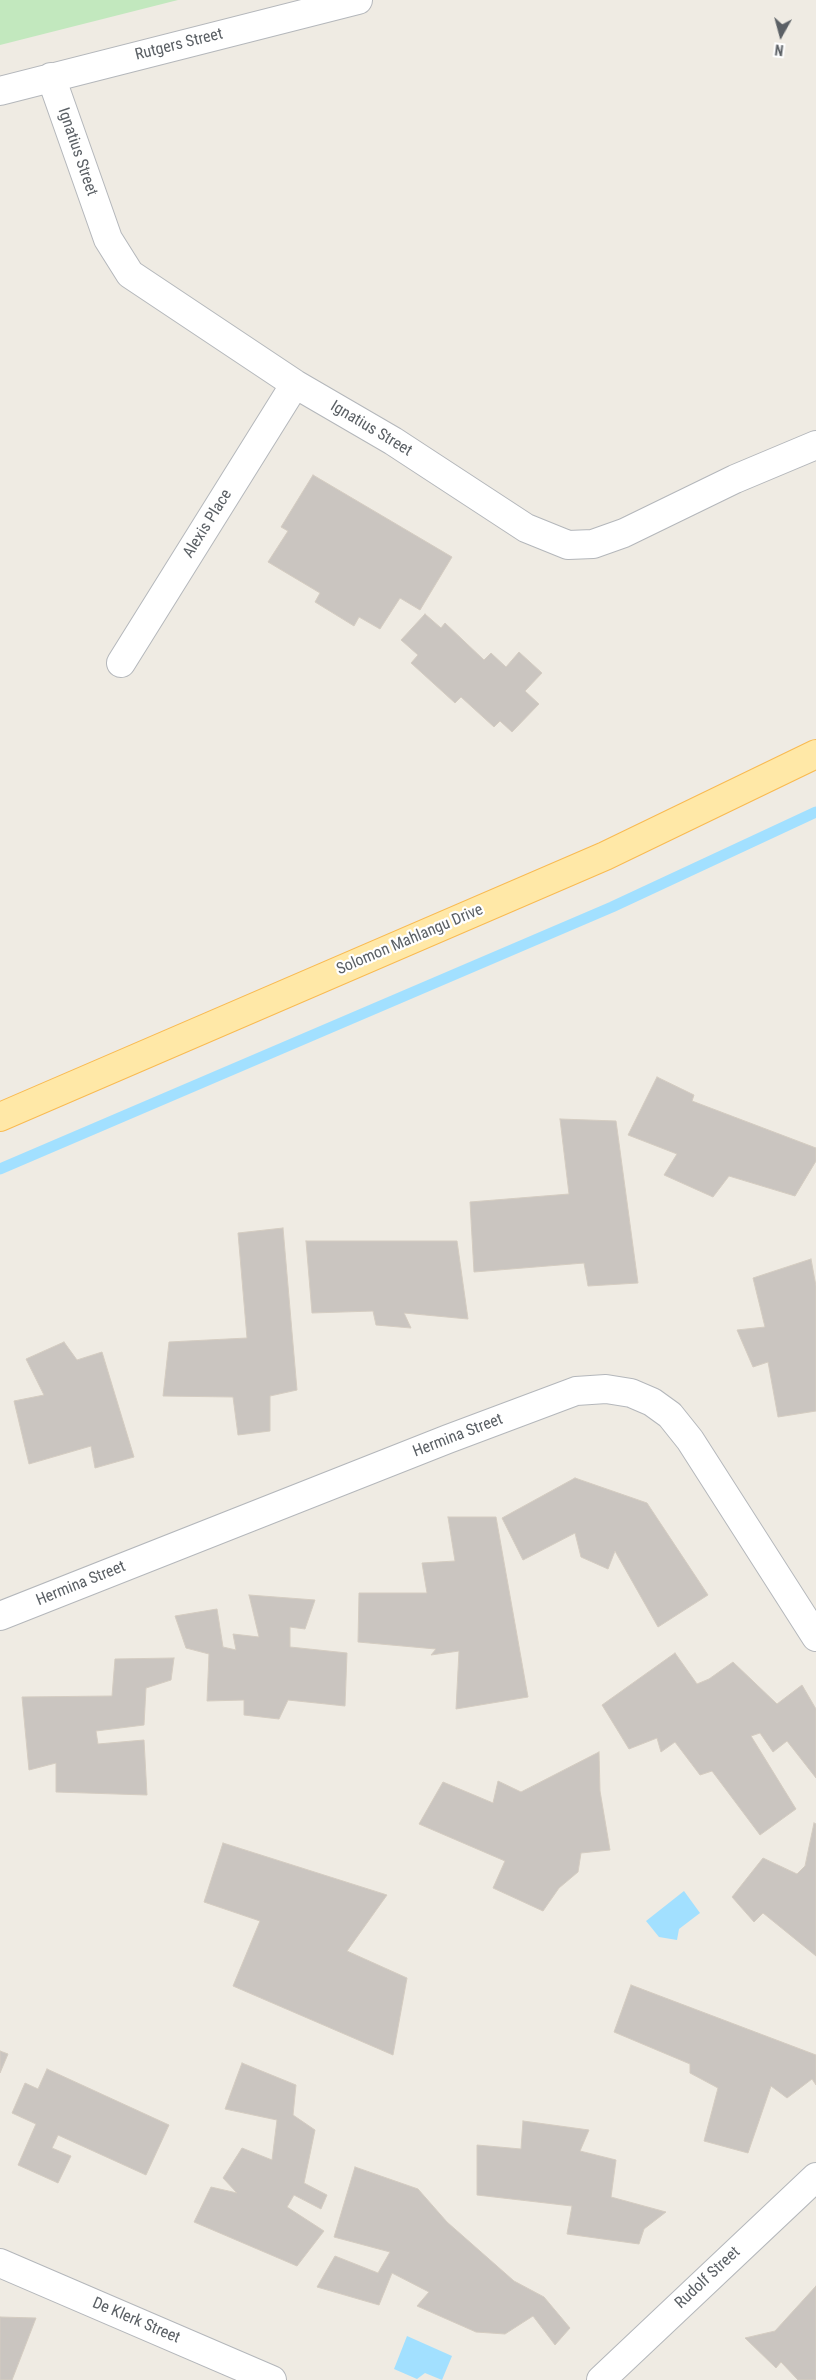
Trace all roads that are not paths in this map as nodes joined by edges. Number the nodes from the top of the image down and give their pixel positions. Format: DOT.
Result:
graph roads {
  1 [pos="358,0"];
  2 [pos="51,77"];
  3 [pos="0,91"];
  4 [pos="296,384"];
  5 [pos="816,445"];
  6 [pos="121,663"];
  7 [pos="816,754"];
  8 [pos="0,1117"];
  9 [pos="0,1616"];
  10 [pos="816,1637"];
  11 [pos="816,2176"];
  12 [pos="0,2263"];
  13 [pos="272,2380"];
  14 [pos="601,2380"];
  1 -- 2 [label="street, Rutgers Street"];
  2 -- 3 [label="street, Rutgers Street"];
  2 -- 4 [label="street, Ignatius Street"];
  4 -- 5 [label="street, Ignatius Street"];
  4 -- 6 [label="street, Alexis Place"];
  7 -- 8 [label="main road, Solomon Mahlangu Drive"];
  9 -- 10 [label="street, Hermina Street"];
  11 -- 14 [label="street, Rudolf Street"];
  12 -- 13 [label="street, De Klerk Street"];
}
